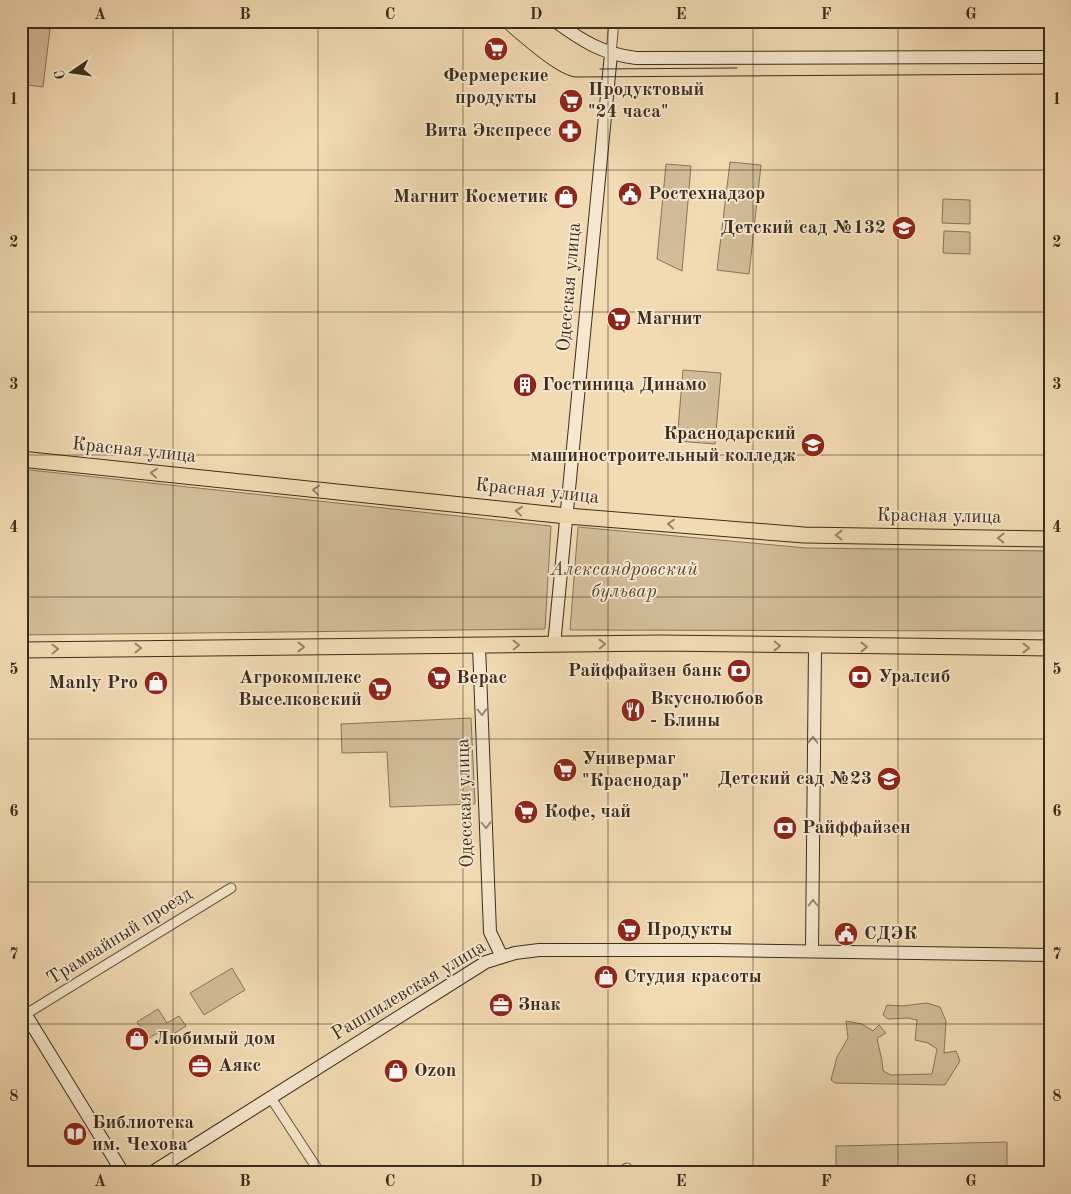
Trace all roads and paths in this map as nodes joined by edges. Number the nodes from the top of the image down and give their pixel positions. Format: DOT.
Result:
graph roads {
  1 [pos="555,21"];
  2 [pos="614,21"];
  3 [pos="611,54"];
  4 [pos="1050,57"];
  5 [pos="21,459"];
  6 [pos="567,516"];
  7 [pos="1050,538"];
  8 [pos="554,645"];
  9 [pos="479,646"];
  10 [pos="815,646"];
  11 [pos="1050,648"];
  12 [pos="21,650"];
  13 [pos="231,888"];
  14 [pos="812,951"];
  15 [pos="1050,955"];
  16 [pos="502,956"];
  17 [pos="24,1011"];
  18 [pos="271,1098"];
  19 [pos="123,1173"];
  20 [pos="151,1173"];
  21 [pos="320,1173"];
  1 -- 3 [label="street"];
  2 -- 3 [label="street, Одесская улица"];
  3 -- 4 [label="street"];
  3 -- 6 [label="street, Одесская улица"];
  6 -- 5 [label="main road, Красная улица, one-way"];
  7 -- 6 [label="main road, Красная улица, one-way"];
  6 -- 8 [label="street, Одесская улица"];
  9 -- 8 [label="main road, one-way"];
  8 -- 10 [label="main road, one-way"];
  12 -- 9 [label="main road, one-way"];
  9 -- 16 [label="street, Одесская улица, one-way"];
  10 -- 11 [label="main road, one-way"];
  14 -- 10 [label="street, one-way"];
  13 -- 17 [label="street, Трамвайный проезд"];
  14 -- 15 [label="street, Рашпилевская улица"];
  14 -- 16 [label="street, Рашпилевская улица"];
  16 -- 18 [label="street, Рашпилевская улица"];
  17 -- 19 [label="street"];
  18 -- 20 [label="street, Рашпилевская улица"];
  18 -- 21 [label="street"];
}
